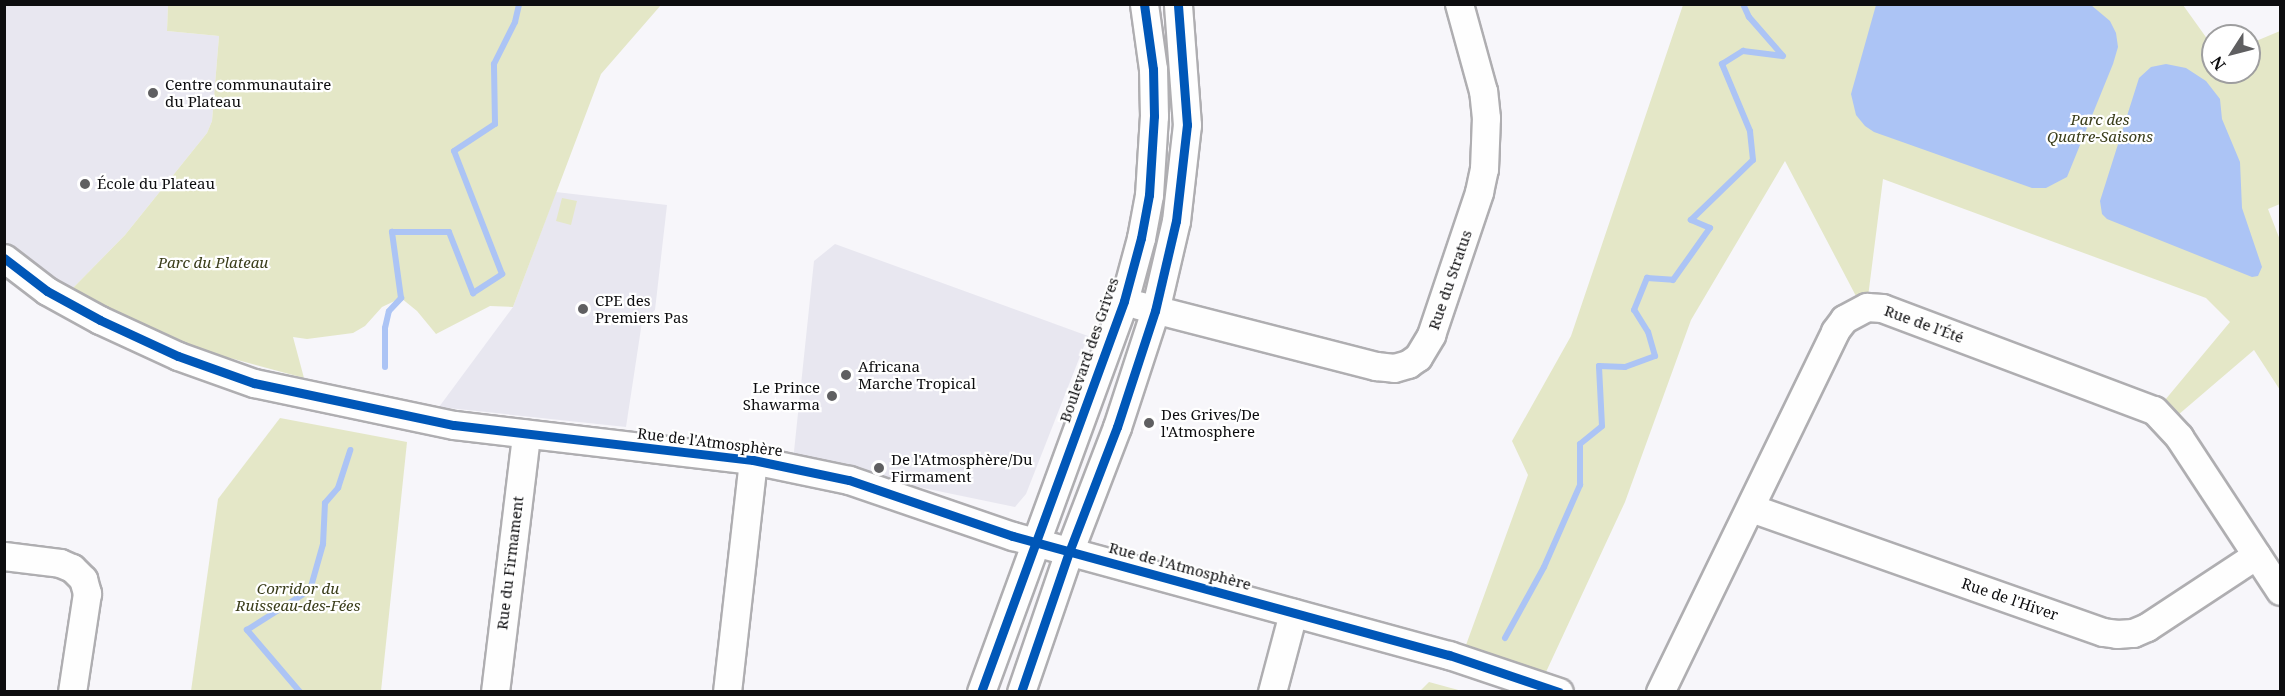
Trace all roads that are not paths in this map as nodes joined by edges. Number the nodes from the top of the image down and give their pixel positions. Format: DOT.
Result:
graph roads {
  1 [pos="1459,4"];
  2 [pos="1179,14"];
  3 [pos="1146,17"];
  4 [pos="4,258"];
  5 [pos="4,280"];
  6 [pos="46,291"];
  7 [pos="1124,301"];
  8 [pos="1155,311"];
  9 [pos="526,434"];
  10 [pos="753,460"];
  11 [pos="1751,508"];
  12 [pos="1036,543"];
  13 [pos="1069,552"];
  14 [pos="2256,555"];
  15 [pos="4,556"];
  16 [pos="2280,591"];
  17 [pos="1293,613"];
  18 [pos="72,692"];
  19 [pos="495,692"];
  20 [pos="727,692"];
  21 [pos="981,692"];
  22 [pos="1021,692"];
  23 [pos="1272,692"];
  24 [pos="1559,692"];
  25 [pos="1660,692"];
  1 -- 8 [label="street, Rue du Stratus"];
  2 -- 3 [label="street"];
  2 -- 8 [label="street"];
  3 -- 7 [label="street, Boulevard des Grives"];
  4 -- 6 [label="street, Rue de l'Atmosphère"];
  5 -- 6 [label="street, Rue de l'Atmosphère"];
  6 -- 9 [label="street, Rue de l'Atmosphère"];
  7 -- 8 [label="street, Rue du Stratus"];
  7 -- 12 [label="street, Boulevard des Grives"];
  8 -- 13 [label="street"];
  9 -- 10 [label="street, Rue de l'Atmosphère"];
  9 -- 19 [label="street, Rue du Firmament"];
  10 -- 12 [label="street, Rue de l'Atmosphère"];
  10 -- 20 [label="street"];
  11 -- 14 [label="street, Rue de l'Hiver"];
  11 -- 14 [label="street, Rue de l'Été"];
  11 -- 25 [label="street, Rue de l'Été"];
  12 -- 13 [label="street, Rue de l'Atmosphère"];
  12 -- 21 [label="street, Boulevard des Grives"];
  13 -- 17 [label="street, Rue de l'Atmosphère"];
  13 -- 22 [label="street"];
  14 -- 16 [label="street, Rue de l'Été"];
  15 -- 18 [label="street"];
  17 -- 23 [label="street"];
  17 -- 24 [label="street, Rue de l'Atmosphère"];
}
